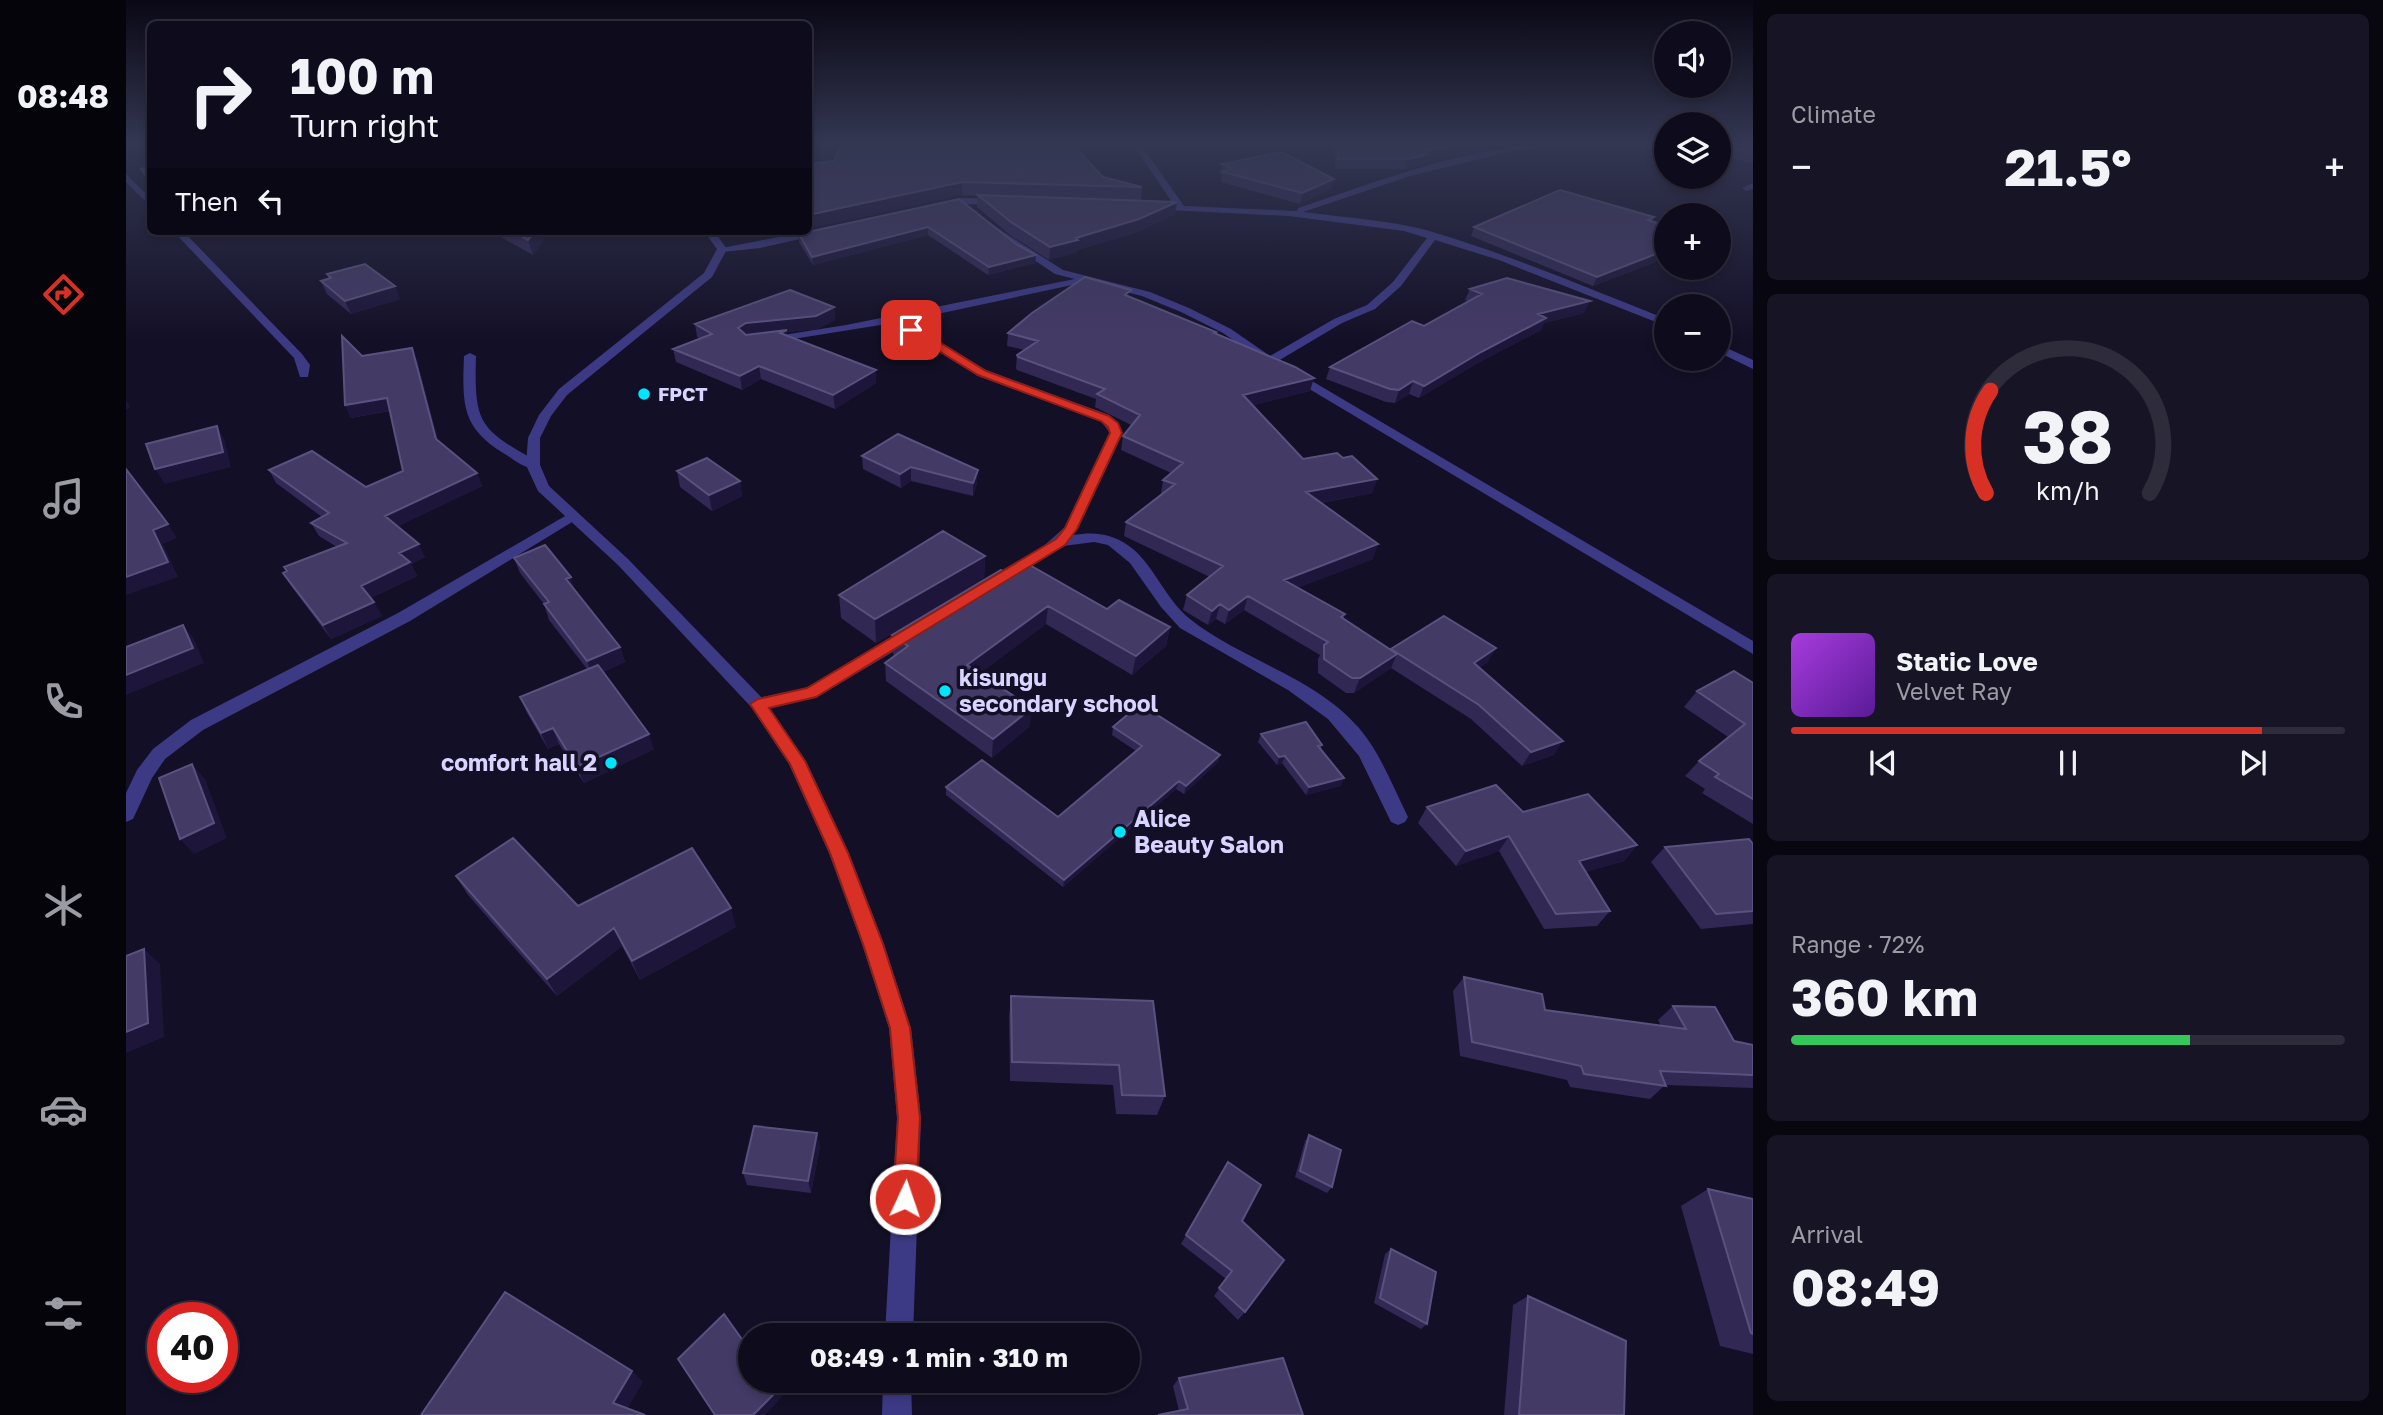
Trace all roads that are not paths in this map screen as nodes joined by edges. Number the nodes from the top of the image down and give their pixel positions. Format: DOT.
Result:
graph roads {
  1 [pos="971,209"];
  2 [pos="1217,209"];
  3 [pos="1305,209"];
  4 [pos="1289,213"];
  5 [pos="825,231"];
  6 [pos="812,234"];
  7 [pos="182,235"];
  8 [pos="712,235"];
  9 [pos="806,235"];
  10 [pos="1434,235"];
  11 [pos="722,249"];
  12 [pos="1088,280"];
  13 [pos="893,318"];
  14 [pos="1654,318"];
  15 [pos="760,341"];
  16 [pos="1731,354"];
  17 [pos="470,356"];
  18 [pos="1269,361"];
  19 [pos="1753,365"];
  20 [pos="304,373"];
  21 [pos="533,466"];
  22 [pos="572,516"];
  23 [pos="1060,542"];
  24 [pos="978,594"];
  25 [pos="931,622"];
  26 [pos="1753,648"];
  27 [pos="758,704"];
  28 [pos="126,814"];
  29 [pos="1398,817"];
  30 [pos="900,1323"];
  31 [pos="897,1393"];
  32 [pos="897,1415"];
  1 -- 12 [label="street"];
  2 -- 4 [label="street"];
  3 -- 4 [label="street"];
  4 -- 10 [label="street"];
  5 -- 6 [label="street"];
  7 -- 20 [label="street"];
  8 -- 11 [label="street"];
  9 -- 11 [label="street"];
  10 -- 14 [label="street"];
  10 -- 18 [label="street"];
  11 -- 21 [label="street"];
  12 -- 13 [label="street"];
  12 -- 18 [label="street"];
  13 -- 15 [label="street"];
  13 -- 23 [label="street"];
  16 -- 19 [label="street"];
  17 -- 21 [label="street"];
  18 -- 26 [label="street"];
  21 -- 22 [label="street"];
  22 -- 27 [label="street"];
  22 -- 28 [label="street"];
  23 -- 24 [label="street"];
  23 -- 29 [label="street"];
  25 -- 27 [label="street"];
  27 -- 30 [label="street"];
  31 -- 32 [label="street"];
}
